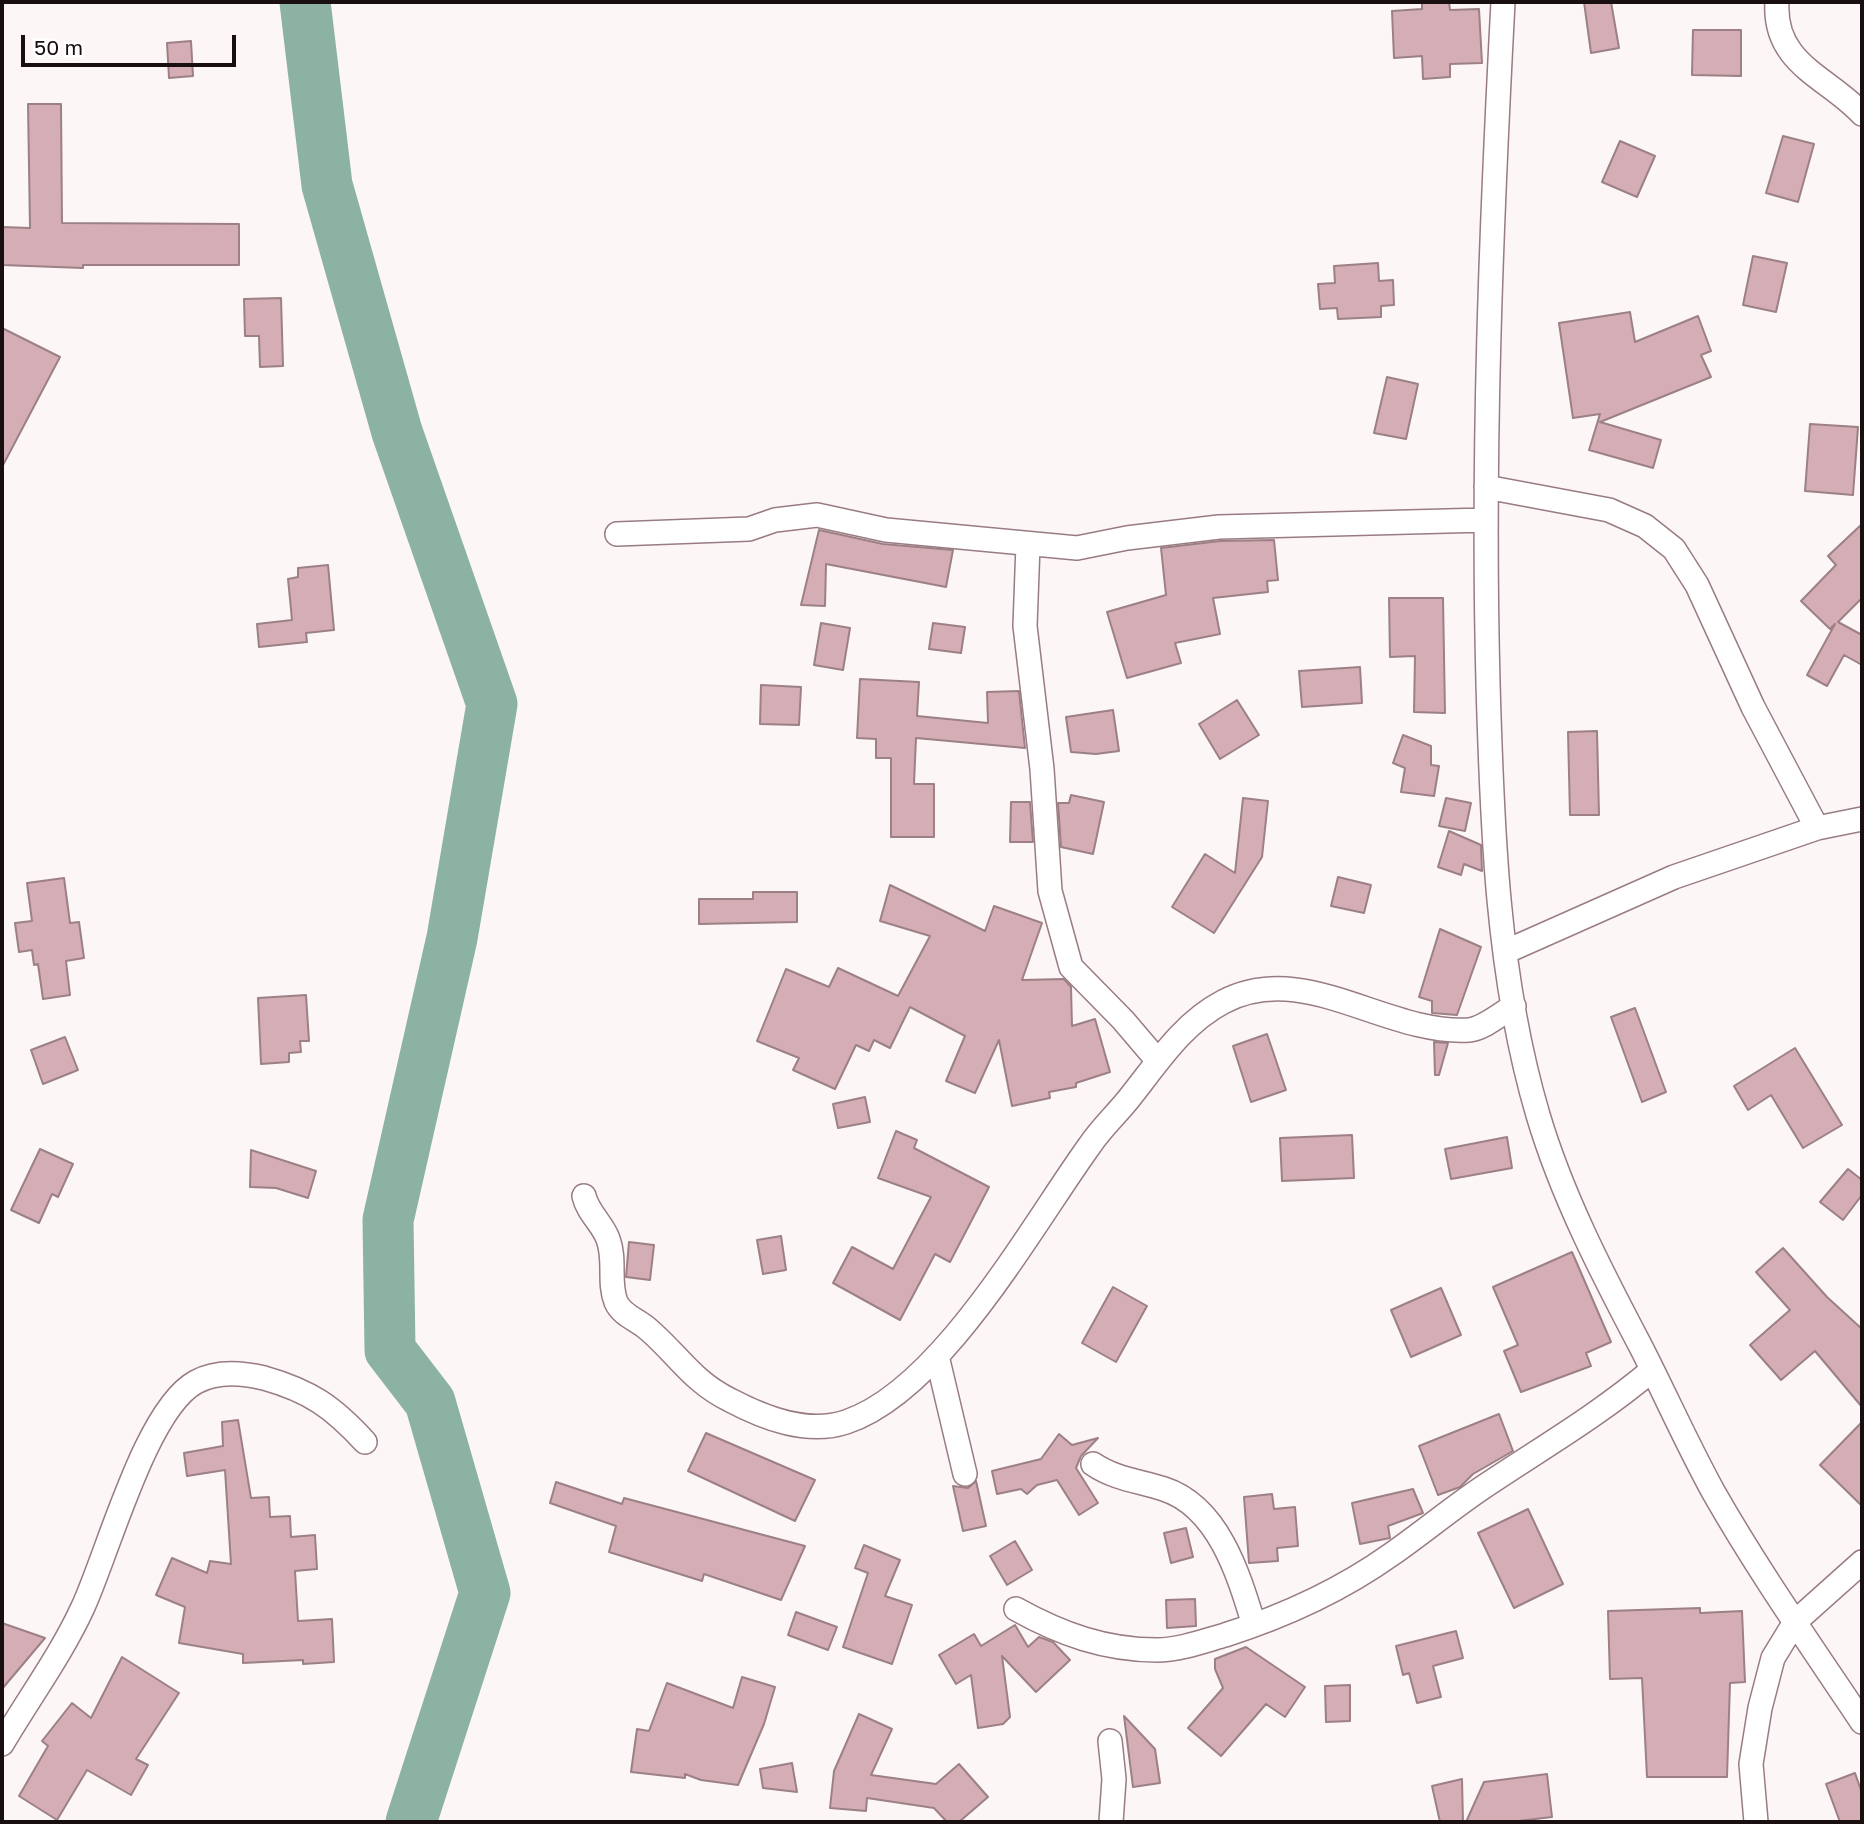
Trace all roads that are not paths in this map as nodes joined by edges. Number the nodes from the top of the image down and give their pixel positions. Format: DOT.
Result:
graph roads {
  1 [pos="1503,2"];
  2 [pos="1777,2"];
  3 [pos="1862,114"];
  4 [pos="1486,487"];
  5 [pos="1485,520"];
  6 [pos="617,534"];
  7 [pos="1028,545"];
  8 [pos="1862,819"];
  9 [pos="1817,828"];
  10 [pos="1505,952"];
  11 [pos="1514,1006"];
  12 [pos="1158,1061"];
  13 [pos="584,1196"];
  14 [pos="937,1356"];
  15 [pos="1652,1370"];
  16 [pos="365,1442"];
  17 [pos="1093,1464"];
  18 [pos="965,1474"];
  19 [pos="1862,1563"];
  20 [pos="1016,1609"];
  21 [pos="1796,1622"];
  22 [pos="1254,1625"];
  23 [pos="1862,1722"];
  24 [pos="1110,1741"];
  25 [pos="2,1744"];
  26 [pos="1111,1822"];
  27 [pos="1756,1822"];
  1 -- 4 [label="street"];
  2 -- 3 [label="street"];
  4 -- 5 [label="street"];
  4 -- 9 [label="street"];
  5 -- 7 [label="street"];
  5 -- 10 [label="street"];
  6 -- 7 [label="street"];
  7 -- 12 [label="street"];
  8 -- 9 [label="street"];
  9 -- 10 [label="street"];
  10 -- 11 [label="street"];
  11 -- 12 [label="street"];
  11 -- 15 [label="street"];
  12 -- 14 [label="street"];
  13 -- 14 [label="street"];
  14 -- 18 [label="street"];
  15 -- 21 [label="street"];
  15 -- 22 [label="street"];
  16 -- 25 [label="street"];
  17 -- 22 [label="street"];
  19 -- 21 [label="street"];
  20 -- 22 [label="street"];
  21 -- 23 [label="street"];
  21 -- 27 [label="street"];
  24 -- 26 [label="street"];
}
